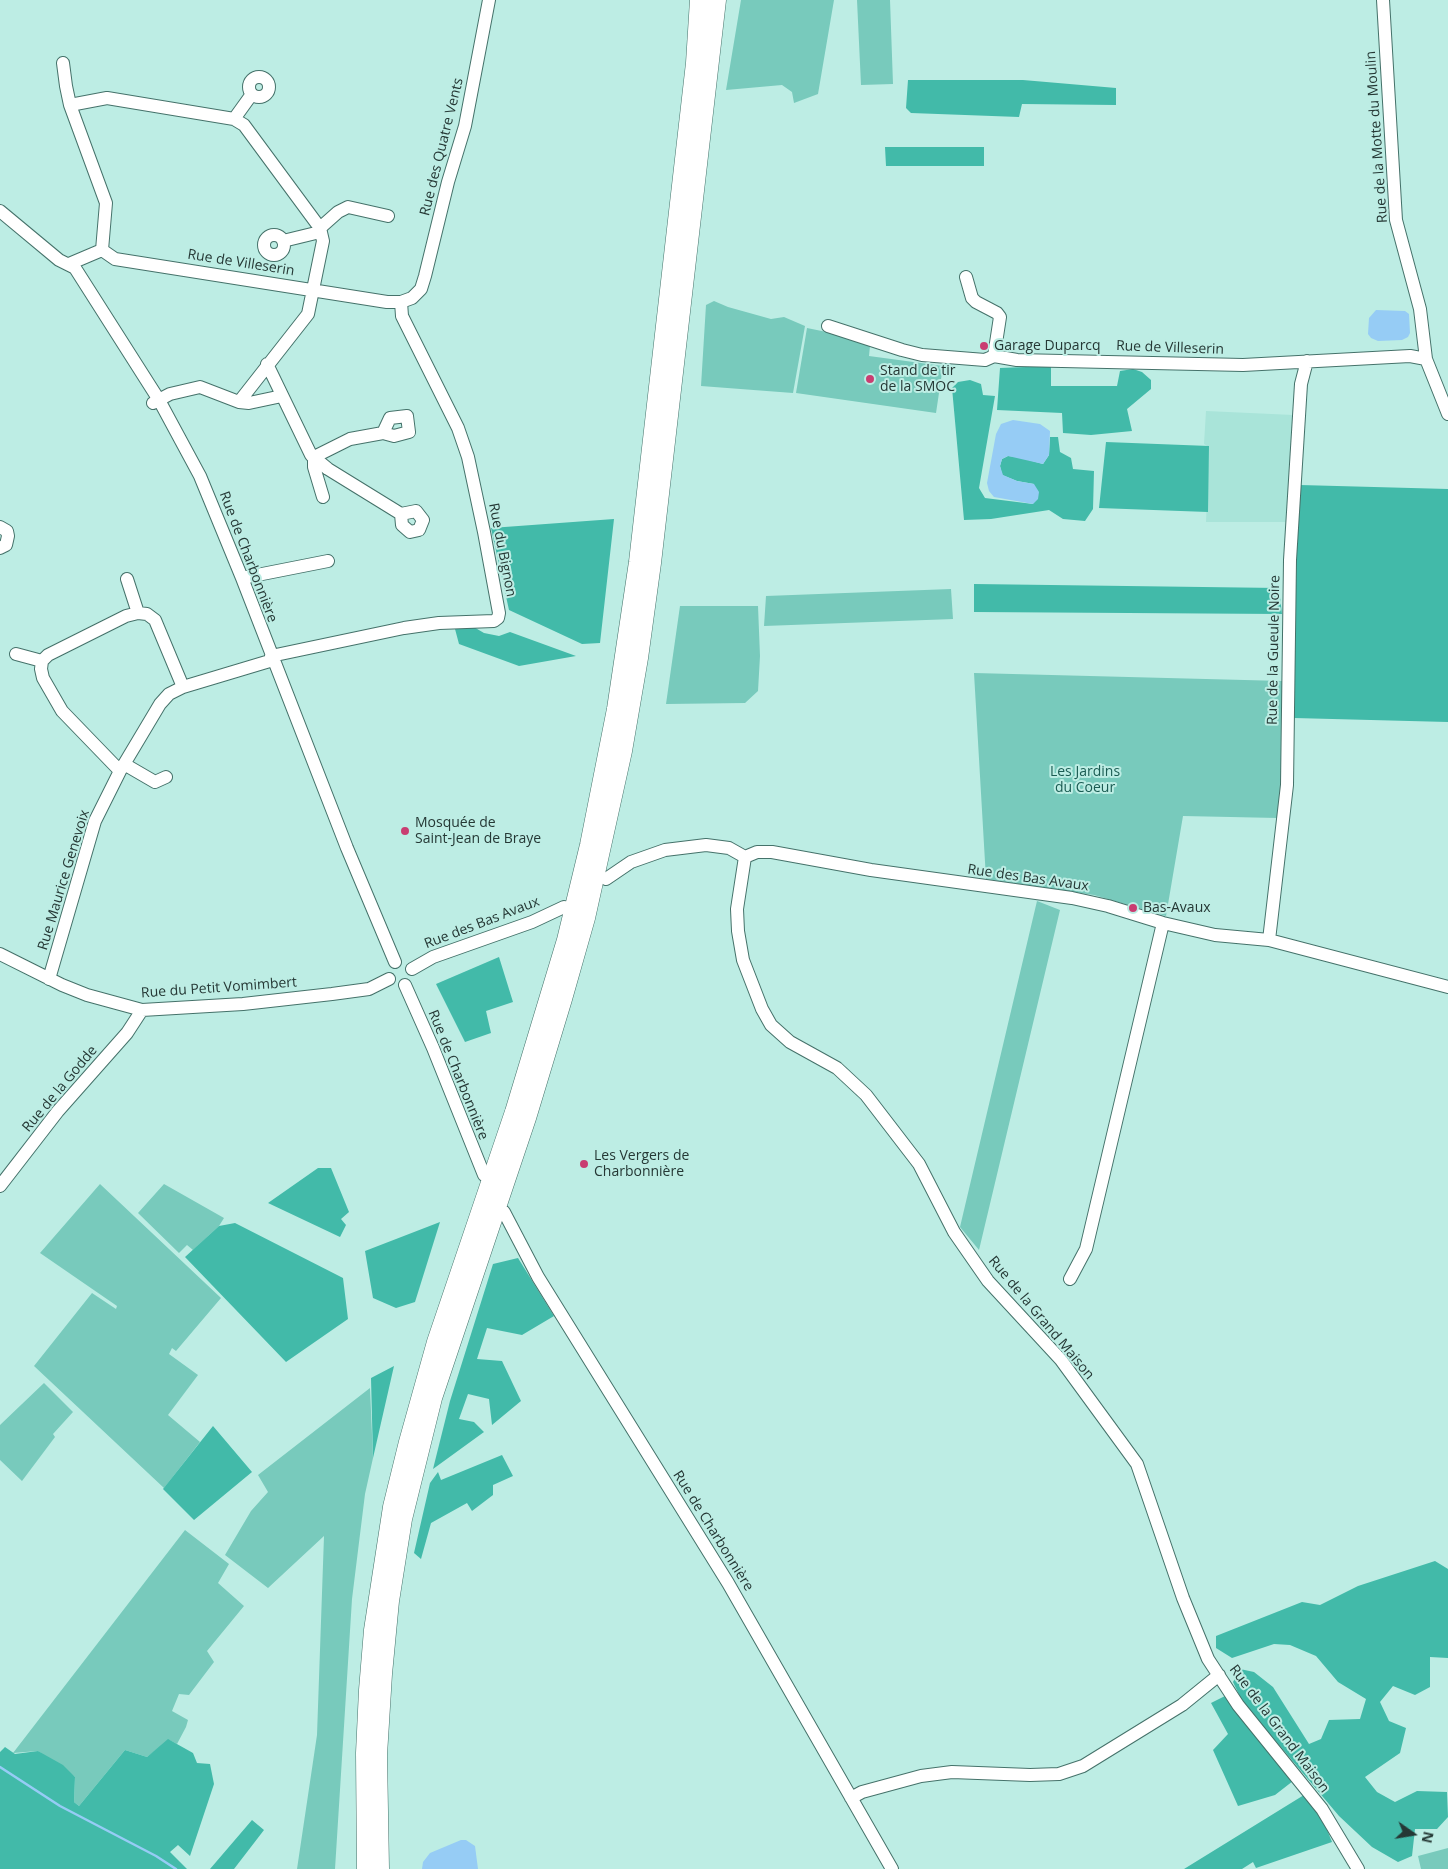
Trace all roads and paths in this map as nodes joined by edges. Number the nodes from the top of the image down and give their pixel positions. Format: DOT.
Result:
graph roads {
  1 [pos="489,0"];
  2 [pos="701,0"];
  3 [pos="717,0"];
  4 [pos="1383,0"];
  5 [pos="64,63"];
  6 [pos="252,94"];
  7 [pos="70,105"];
  8 [pos="234,119"];
  9 [pos="0,211"];
  10 [pos="388,216"];
  11 [pos="320,230"];
  12 [pos="283,241"];
  13 [pos="102,250"];
  14 [pos="70,264"];
  15 [pos="966,277"];
  16 [pos="313,289"];
  17 [pos="407,300"];
  18 [pos="828,326"];
  19 [pos="994,356"];
  20 [pos="1426,359"];
  21 [pos="1307,361"];
  22 [pos="267,364"];
  23 [pos="282,396"];
  24 [pos="156,401"];
  25 [pos="239,402"];
  26 [pos="1448,414"];
  27 [pos="383,433"];
  28 [pos="314,458"];
  29 [pos="323,497"];
  30 [pos="401,514"];
  31 [pos="0,527"];
  32 [pos="0,548"];
  33 [pos="328,561"];
  34 [pos="242,578"];
  35 [pos="127,579"];
  36 [pos="138,612"];
  37 [pos="16,654"];
  38 [pos="272,658"];
  39 [pos="42,661"];
  40 [pos="182,687"];
  41 [pos="122,768"];
  42 [pos="166,777"];
  43 [pos="745,857"];
  44 [pos="606,879"];
  45 [pos="564,907"];
  46 [pos="1163,924"];
  47 [pos="1269,940"];
  48 [pos="0,954"];
  49 [pos="395,962"];
  50 [pos="412,969"];
  51 [pos="49,979"];
  52 [pos="389,979"];
  53 [pos="405,985"];
  54 [pos="1448,987"];
  55 [pos="142,1010"];
  56 [pos="484,1175"];
  57 [pos="0,1186"];
  58 [pos="504,1212"];
  59 [pos="1070,1279"];
  60 [pos="1219,1675"];
  61 [pos="851,1798"];
  62 [pos="366,1869"];
  63 [pos="380,1869"];
  64 [pos="892,1869"];
  65 [pos="1358,1869"];
  1 -- 17 [label="street, Rue des Quatre Vents"];
  2 -- 62 [label="highway"];
  3 -- 63 [label="highway"];
  4 -- 20 [label="street, Rue de la Motte du Moulin"];
  5 -- 7 [label="street"];
  6 -- 8 [label="street"];
  7 -- 8 [label="street"];
  7 -- 13 [label="street"];
  8 -- 11 [label="street"];
  9 -- 14 [label="street, Rue de Charbonnière"];
  10 -- 11 [label="street"];
  11 -- 12 [label="street"];
  11 -- 16 [label="street"];
  13 -- 14 [label="street"];
  13 -- 16 [label="street, Rue de Villeserin"];
  14 -- 24 [label="street, Rue de Charbonnière"];
  15 -- 19 [label="street"];
  16 -- 17 [label="street, Rue de Villeserin"];
  16 -- 22 [label="street"];
  17 -- 38 [label="street, Rue du Bignon"];
  18 -- 19 [label="street, Rue de Villeserin"];
  19 -- 21 [label="street, Rue de Villeserin"];
  20 -- 21 [label="street, Rue de Villeserin"];
  20 -- 26 [label="street, Rue de la Motte du Moulin"];
  21 -- 47 [label="street, Rue de la Gueule Noire"];
  22 -- 23 [label="street"];
  22 -- 25 [label="street"];
  23 -- 25 [label="street"];
  23 -- 28 [label="street"];
  24 -- 25 [label="street"];
  24 -- 34 [label="street, Rue de Charbonnière"];
  27 -- 28 [label="street"];
  28 -- 29 [label="street"];
  28 -- 30 [label="street"];
  31 -- 32 [label="street"];
  33 -- 34 [label="street"];
  34 -- 38 [label="street, Rue de Charbonnière"];
  35 -- 36 [label="street"];
  36 -- 39 [label="street"];
  36 -- 40 [label="street"];
  37 -- 39 [label="street"];
  38 -- 40 [label="street, Rue Maurice Genevoix"];
  38 -- 49 [label="street, Rue de Charbonnière"];
  39 -- 41 [label="street"];
  40 -- 41 [label="street, Rue Maurice Genevoix"];
  41 -- 42 [label="street"];
  41 -- 51 [label="street, Rue Maurice Genevoix"];
  43 -- 44 [label="street"];
  43 -- 46 [label="street, Rue des Bas Avaux"];
  43 -- 60 [label="street, Rue de la Grand Maison"];
  45 -- 50 [label="street, Rue des Bas Avaux"];
  46 -- 47 [label="street, Rue des Bas Avaux"];
  46 -- 59 [label="street"];
  47 -- 54 [label="street, Rue des Bas Avaux"];
  48 -- 51 [label="street, Rue du Petit Vomimbert"];
  49 -- 50 [label="street"];
  49 -- 52 [label="street"];
  50 -- 53 [label="street"];
  51 -- 55 [label="street, Rue du Petit Vomimbert"];
  52 -- 53 [label="street"];
  52 -- 55 [label="street, Rue du Petit Vomimbert"];
  53 -- 56 [label="street, Rue de Charbonnière"];
  55 -- 57 [label="street, Rue de la Godde"];
  58 -- 61 [label="street, Rue de Charbonnière"];
  60 -- 61 [label="street"];
  60 -- 65 [label="street, Rue de la Grand Maison"];
  61 -- 64 [label="street, Rue de Charbonnière"];
}
